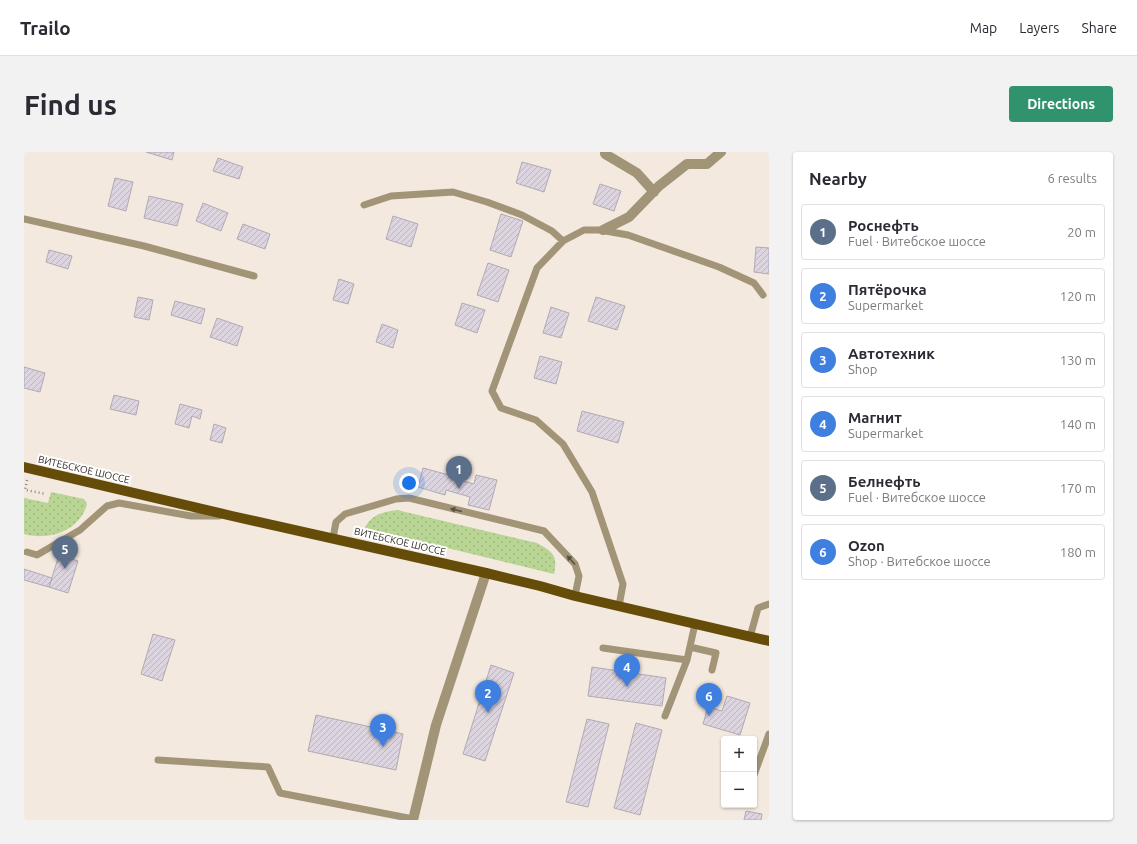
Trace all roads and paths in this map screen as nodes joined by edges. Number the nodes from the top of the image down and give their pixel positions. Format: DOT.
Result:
graph roads {
  1 [pos="605,152"];
  2 [pos="721,152"];
  3 [pos="654,192"];
  4 [pos="364,205"];
  5 [pos="24,219"];
  6 [pos="603,230"];
  7 [pos="563,240"];
  8 [pos="254,276"];
  9 [pos="763,294"];
  10 [pos="24,467"];
  11 [pos="232,516"];
  12 [pos="333,538"];
  13 [pos="27,552"];
  14 [pos="486,573"];
  15 [pos="575,596"];
  16 [pos="769,604"];
  17 [pos="619,606"];
  18 [pos="695,624"];
  19 [pos="750,637"];
  20 [pos="769,641"];
  21 [pos="690,647"];
  22 [pos="603,648"];
  23 [pos="687,660"];
  24 [pos="712,670"];
  25 [pos="664,716"];
  26 [pos="769,734"];
  27 [pos="158,760"];
  28 [pos="755,772"];
  29 [pos="413,819"];
  1 -- 3 [label="street"];
  2 -- 3 [label="street"];
  3 -- 6 [label="street"];
  4 -- 7 [label="lane"];
  5 -- 8 [label="lane"];
  6 -- 7 [label="lane"];
  6 -- 9 [label="lane"];
  7 -- 17 [label="lane"];
  10 -- 11 [label="main road, ВИТЕБСКОЕ ШОССЕ"];
  11 -- 12 [label="main road, ВИТЕБСКОЕ ШОССЕ"];
  11 -- 13 [label="lane"];
  12 -- 14 [label="main road, ВИТЕБСКОЕ ШОССЕ"];
  15 -- 12 [label="lane, one-way"];
  14 -- 15 [label="main road, ВИТЕБСКОЕ ШОССЕ"];
  14 -- 29 [label="street"];
  15 -- 17 [label="main road, ВИТЕБСКОЕ ШОССЕ"];
  16 -- 19 [label="lane"];
  17 -- 18 [label="main road, ВИТЕБСКОЕ ШОССЕ"];
  18 -- 19 [label="main road, ВИТЕБСКОЕ ШОССЕ"];
  18 -- 21 [label="lane"];
  19 -- 20 [label="main road, ВИТЕБСКОЕ ШОССЕ"];
  21 -- 23 [label="lane"];
  21 -- 24 [label="lane"];
  22 -- 23 [label="lane"];
  23 -- 25 [label="lane"];
  26 -- 28 [label="lane"];
  27 -- 29 [label="lane"];
}
